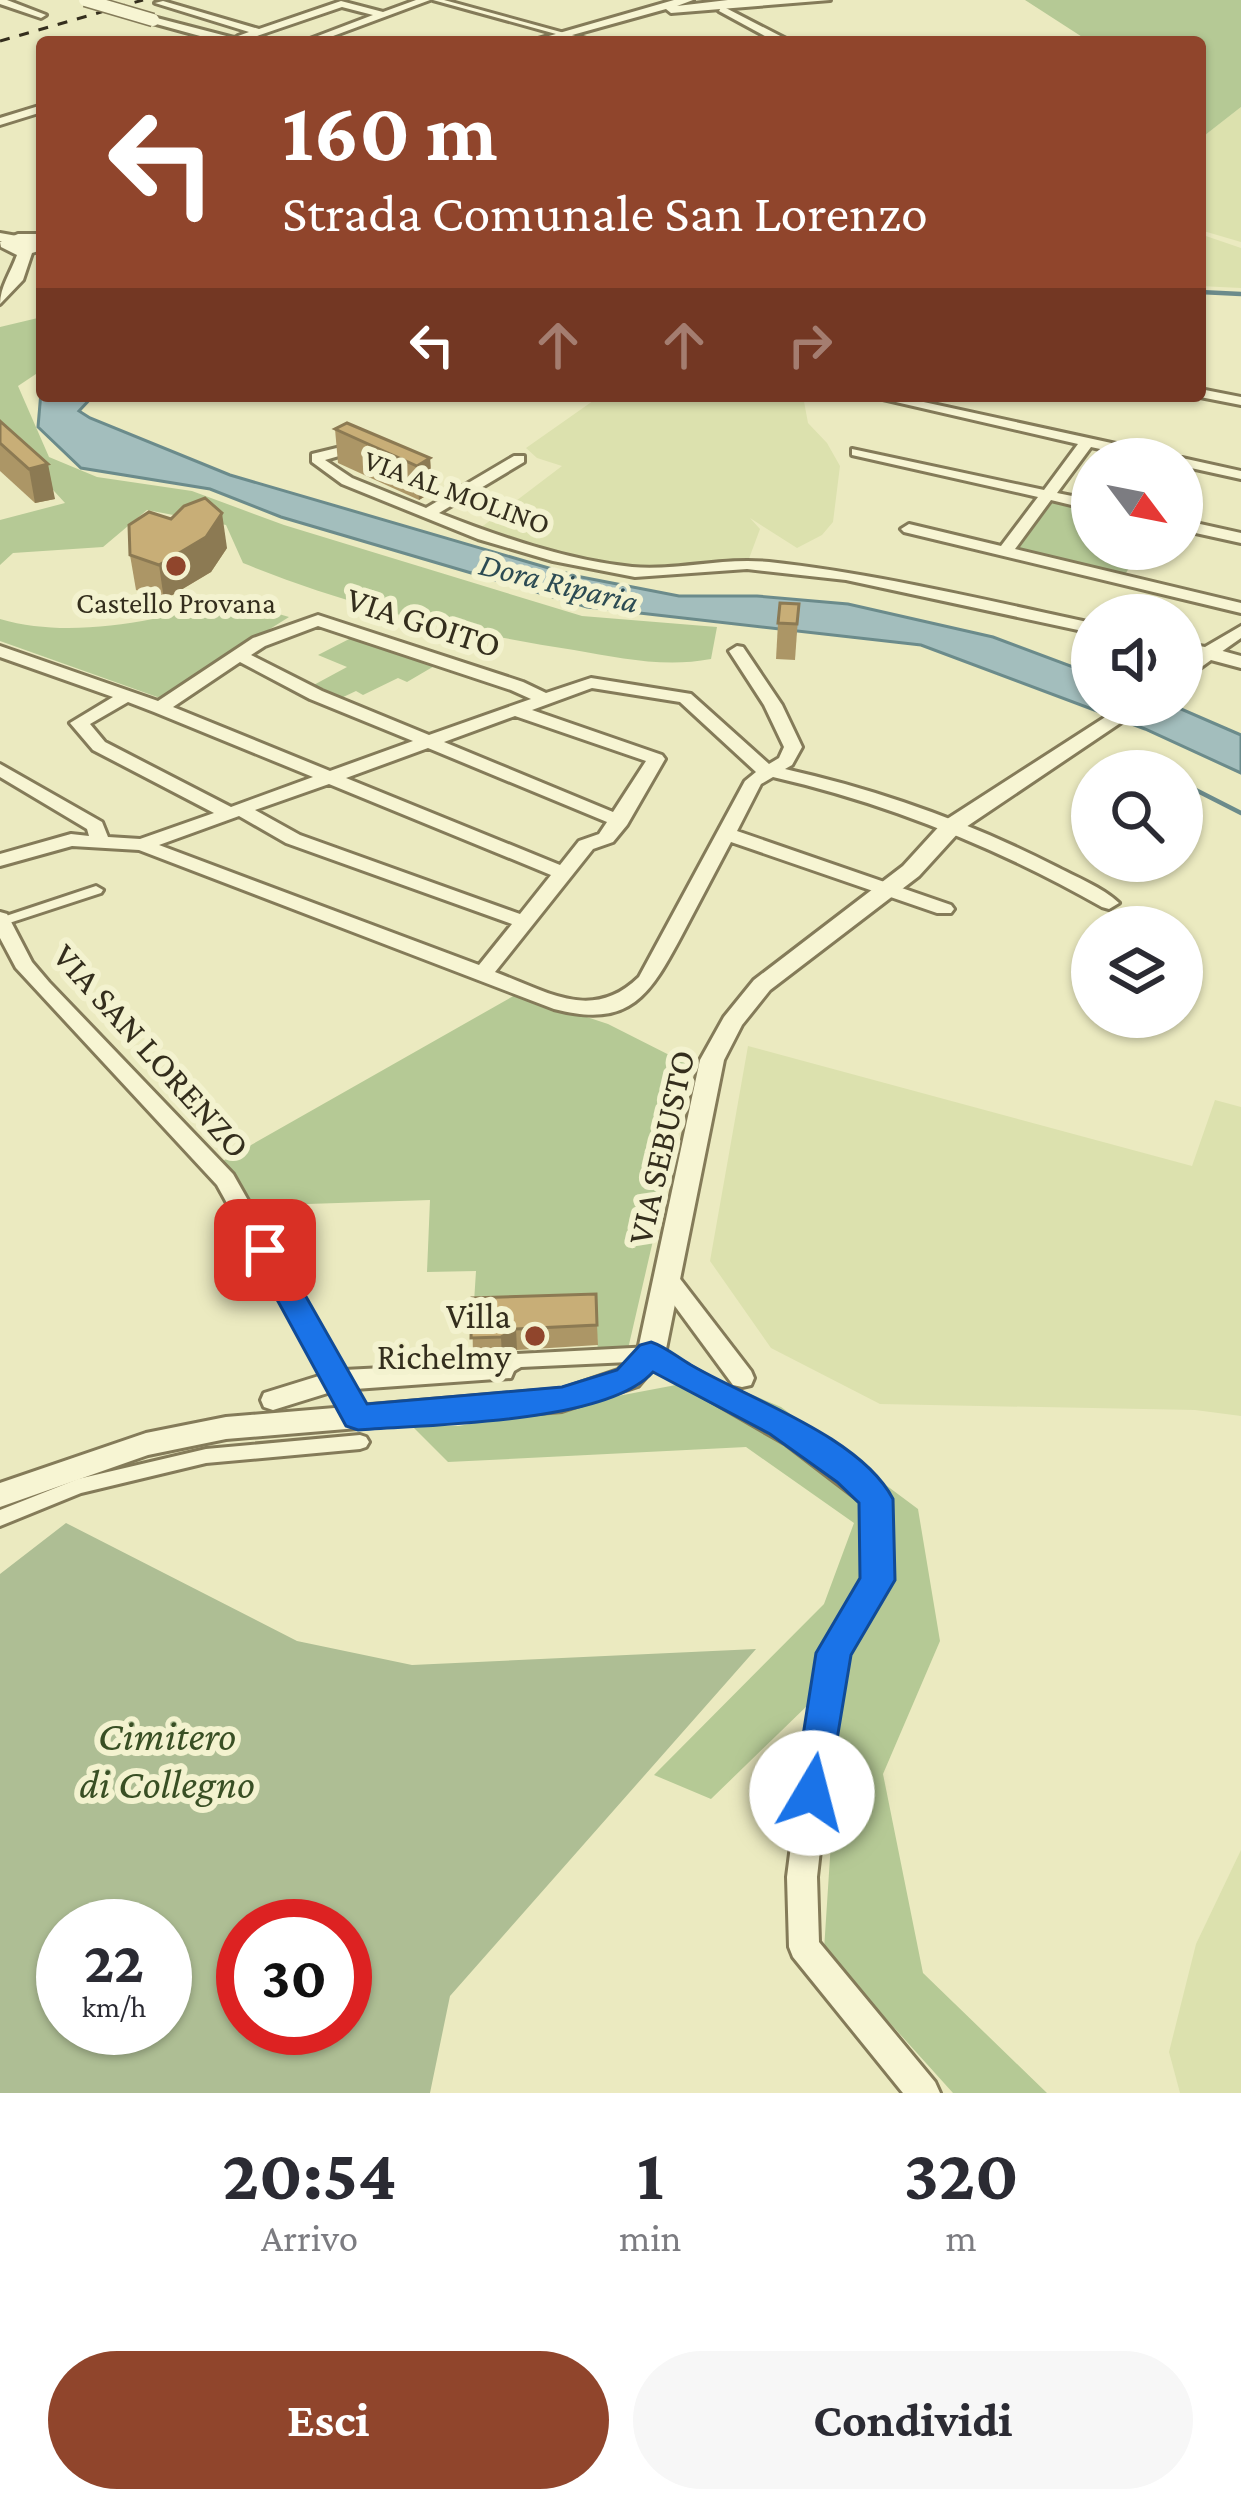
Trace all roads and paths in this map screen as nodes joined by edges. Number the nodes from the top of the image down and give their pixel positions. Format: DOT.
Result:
graph roads {
  1 [pos="85,0"];
  2 [pos="425,0"];
  3 [pos="436,0"];
  4 [pos="749,0"];
  5 [pos="824,0"];
  6 [pos="0,1"];
  7 [pos="686,1"];
  8 [pos="165,2"];
  9 [pos="341,2"];
  10 [pos="768,2"];
  11 [pos="730,5"];
  12 [pos="141,9"];
  13 [pos="699,9"];
  14 [pos="654,12"];
  15 [pos="41,15"];
  16 [pos="384,15"];
  17 [pos="198,32"];
  18 [pos="259,32"];
  19 [pos="567,33"];
  20 [pos="214,36"];
  21 [pos="248,36"];
  22 [pos="324,36"];
  23 [pos="556,36"];
  24 [pos="575,36"];
  25 [pos="768,36"];
  26 [pos="36,110"];
  27 [pos="0,122"];
  28 [pos="22,241"];
  29 [pos="0,300"];
  30 [pos="1206,394"];
  31 [pos="1241,401"];
  32 [pos="904,402"];
  33 [pos="1071,438"];
  34 [pos="341,451"];
  35 [pos="857,452"];
  36 [pos="519,459"];
  37 [pos="1071,463"];
  38 [pos="1203,467"];
  39 [pos="1241,475"];
  40 [pos="1046,495"];
  41 [pos="1071,500"];
  42 [pos="428,513"];
  43 [pos="909,529"];
  44 [pos="1203,530"];
  45 [pos="1241,538"];
  46 [pos="1004,553"];
  47 [pos="1241,608"];
  48 [pos="1071,624"];
  49 [pos="1241,631"];
  50 [pos="0,651"];
  51 [pos="737,651"];
  52 [pos="1203,652"];
  53 [pos="1208,653"];
  54 [pos="239,655"];
  55 [pos="1203,657"];
  56 [pos="1241,662"];
  57 [pos="127,696"];
  58 [pos="545,699"];
  59 [pos="160,708"];
  60 [pos="514,710"];
  61 [pos="1105,726"];
  62 [pos="429,741"];
  63 [pos="0,769"];
  64 [pos="765,770"];
  65 [pos="328,777"];
  66 [pos="234,811"];
  67 [pos="620,820"];
  68 [pos="952,826"];
  69 [pos="727,834"];
  70 [pos="99,839"];
  71 [pos="142,844"];
  72 [pos="0,860"];
  73 [pos="562,873"];
  74 [pos="889,887"];
  75 [pos="96,890"];
  76 [pos="1109,902"];
  77 [pos="944,908"];
  78 [pos="522,920"];
  79 [pos="0,921"];
  80 [pos="484,972"];
  81 [pos="666,1277"];
  82 [pos="651,1354"];
  83 [pos="502,1371"];
  84 [pos="742,1378"];
  85 [pos="338,1380"];
  86 [pos="273,1400"];
  87 [pos="359,1430"];
  88 [pos="0,1495"];
  89 [pos="0,1518"];
  90 [pos="924,2093"];
  1 -- 17 [label="street, bridge"];
  2 -- 16 [label="street"];
  3 -- 19 [label="street"];
  4 -- 10 [label="street"];
  5 -- 10 [label="street"];
  6 -- 15 [label="street"];
  7 -- 13 [label="street"];
  7 -- 14 [label="street"];
  8 -- 12 [label="street"];
  8 -- 18 [label="street"];
  9 -- 16 [label="street"];
  9 -- 18 [label="street"];
  10 -- 11 [label="street"];
  11 -- 13 [label="street"];
  11 -- 25 [label="street"];
  13 -- 14 [label="street"];
  14 -- 19 [label="street"];
  16 -- 22 [label="street"];
  17 -- 18 [label="street"];
  17 -- 20 [label="street"];
  18 -- 21 [label="street"];
  19 -- 23 [label="street"];
  19 -- 24 [label="street"];
  26 -- 27 [label="street"];
  28 -- 29 [label="street"];
  30 -- 31 [label="street"];
  32 -- 33 [label="street"];
  34 -- 42 [label="street, VIA AL MOLINO"];
  35 -- 40 [label="street"];
  36 -- 42 [label="street"];
  37 -- 40 [label="street"];
  38 -- 39 [label="street"];
  40 -- 41 [label="street"];
  40 -- 46 [label="street"];
  42 -- 48 [label="street, VIA AL MOLINO"];
  43 -- 46 [label="street"];
  44 -- 45 [label="street"];
  46 -- 47 [label="street"];
  49 -- 53 [label="street"];
  50 -- 57 [label="street"];
  51 -- 64 [label="street"];
  52 -- 53 [label="street"];
  53 -- 55 [label="street"];
  53 -- 56 [label="street"];
  54 -- 58 [label="street, VIA GOITO"];
  54 -- 59 [label="street, VIA GOITO"];
  54 -- 62 [label="street"];
  57 -- 59 [label="street"];
  57 -- 66 [label="street"];
  58 -- 60 [label="street"];
  58 -- 64 [label="street"];
  59 -- 65 [label="street"];
  60 -- 62 [label="street"];
  60 -- 67 [label="street"];
  61 -- 68 [label="street, VIA SEBUSTO"];
  62 -- 65 [label="street"];
  62 -- 67 [label="street"];
  63 -- 70 [label="street"];
  64 -- 68 [label="street"];
  64 -- 69 [label="street"];
  65 -- 66 [label="street"];
  65 -- 73 [label="street"];
  66 -- 71 [label="street"];
  66 -- 78 [label="street"];
  67 -- 73 [label="street"];
  68 -- 74 [label="street, VIA SEBUSTO"];
  68 -- 76 [label="street"];
  69 -- 74 [label="street"];
  69 -- 80 [label="street"];
  70 -- 71 [label="street"];
  70 -- 72 [label="street"];
  71 -- 80 [label="street"];
  73 -- 78 [label="street"];
  74 -- 77 [label="street"];
  74 -- 81 [label="street, VIA SEBUSTO"];
  75 -- 79 [label="street"];
  78 -- 80 [label="street"];
  79 -- 85 [label="street, VIA SAN LORENZO"];
  81 -- 82 [label="street, VIA SEBUSTO"];
  81 -- 84 [label="street"];
  82 -- 83 [label="street"];
  82 -- 87 [label="street"];
  82 -- 90 [label="street"];
  83 -- 85 [label="street"];
  85 -- 86 [label="street"];
  85 -- 87 [label="street, VIA SAN LORENZO"];
  87 -- 88 [label="street"];
  87 -- 89 [label="street"];
}
